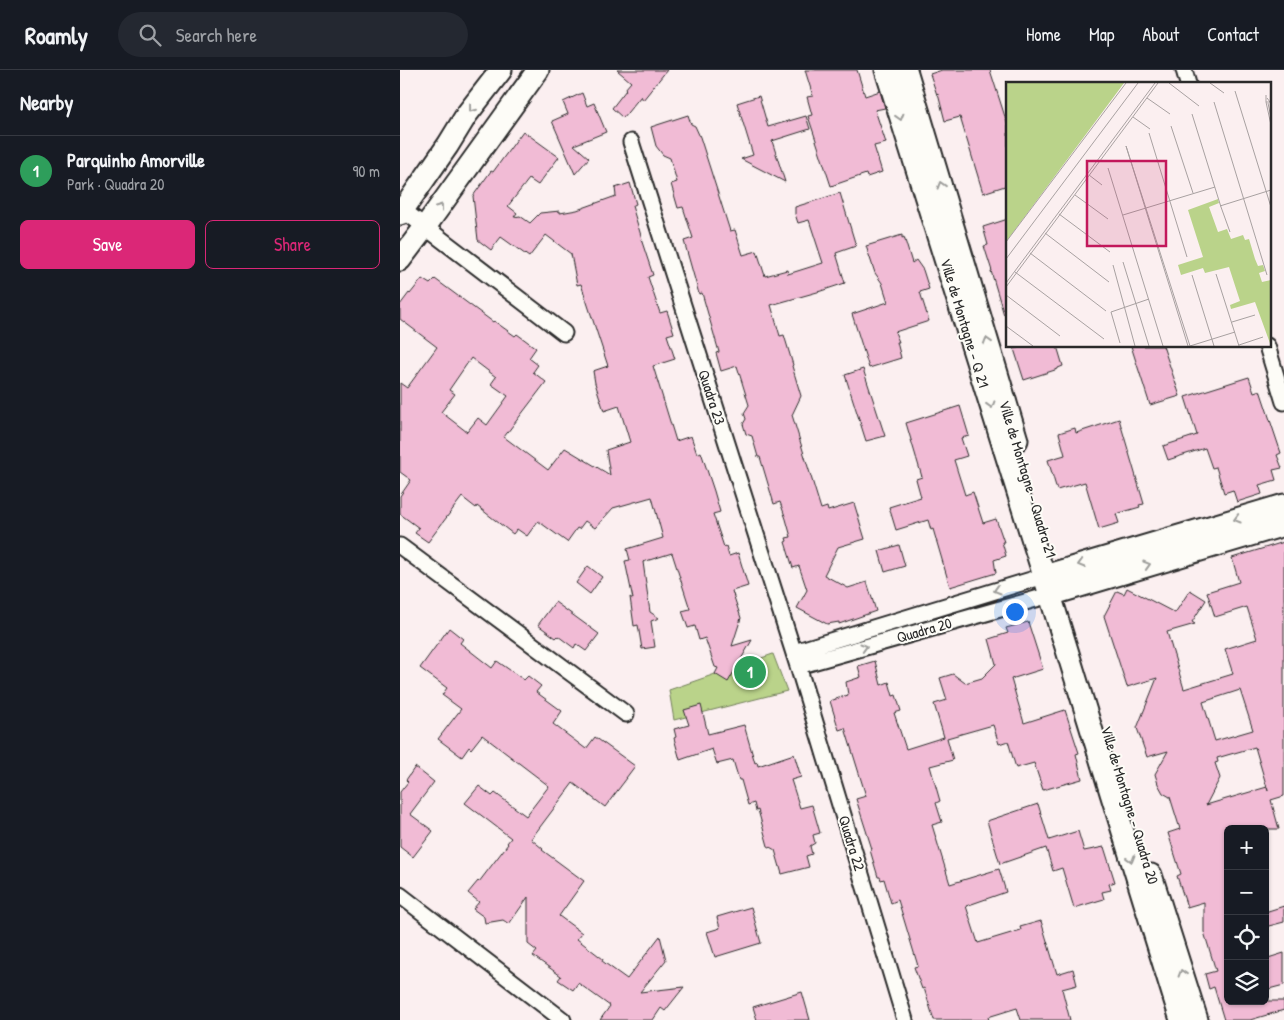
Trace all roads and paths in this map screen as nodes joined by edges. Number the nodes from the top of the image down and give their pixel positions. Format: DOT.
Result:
graph roads {
  1 [pos="501,70"];
  2 [pos="538,70"];
  3 [pos="886,70"];
  4 [pos="906,70"];
  5 [pos="631,142"];
  6 [pos="401,212"];
  7 [pos="425,227"];
  8 [pos="400,260"];
  9 [pos="564,333"];
  10 [pos="1268,348"];
  11 [pos="1284,402"];
  12 [pos="1284,505"];
  13 [pos="1284,525"];
  14 [pos="400,546"];
  15 [pos="1053,583"];
  16 [pos="796,659"];
  17 [pos="626,714"];
  18 [pos="400,896"];
  19 [pos="563,1020"];
  20 [pos="905,1020"];
  21 [pos="1181,1020"];
  22 [pos="1197,1020"];
  1 -- 6 [label="street, one-way"];
  7 -- 2 [label="street, one-way"];
  3 -- 15 [label="street, Ville de Montagne - Q 21, one-way"];
  15 -- 4 [label="street, Ville de Montagne - Quadra 21, one-way"];
  5 -- 16 [label="street, Quadra 23"];
  6 -- 7 [label="street"];
  7 -- 8 [label="street"];
  7 -- 9 [label="street"];
  10 -- 11 [label="street"];
  12 -- 15 [label="street, one-way"];
  15 -- 13 [label="street, one-way"];
  14 -- 17 [label="street"];
  15 -- 16 [label="street, Quadra 20"];
  15 -- 21 [label="street, Ville de Montagne - Quadra 20, one-way"];
  22 -- 15 [label="street, Ville de Montagne - Quadra 20, one-way"];
  16 -- 20 [label="street, Quadra 22"];
  18 -- 19 [label="street"];
}
